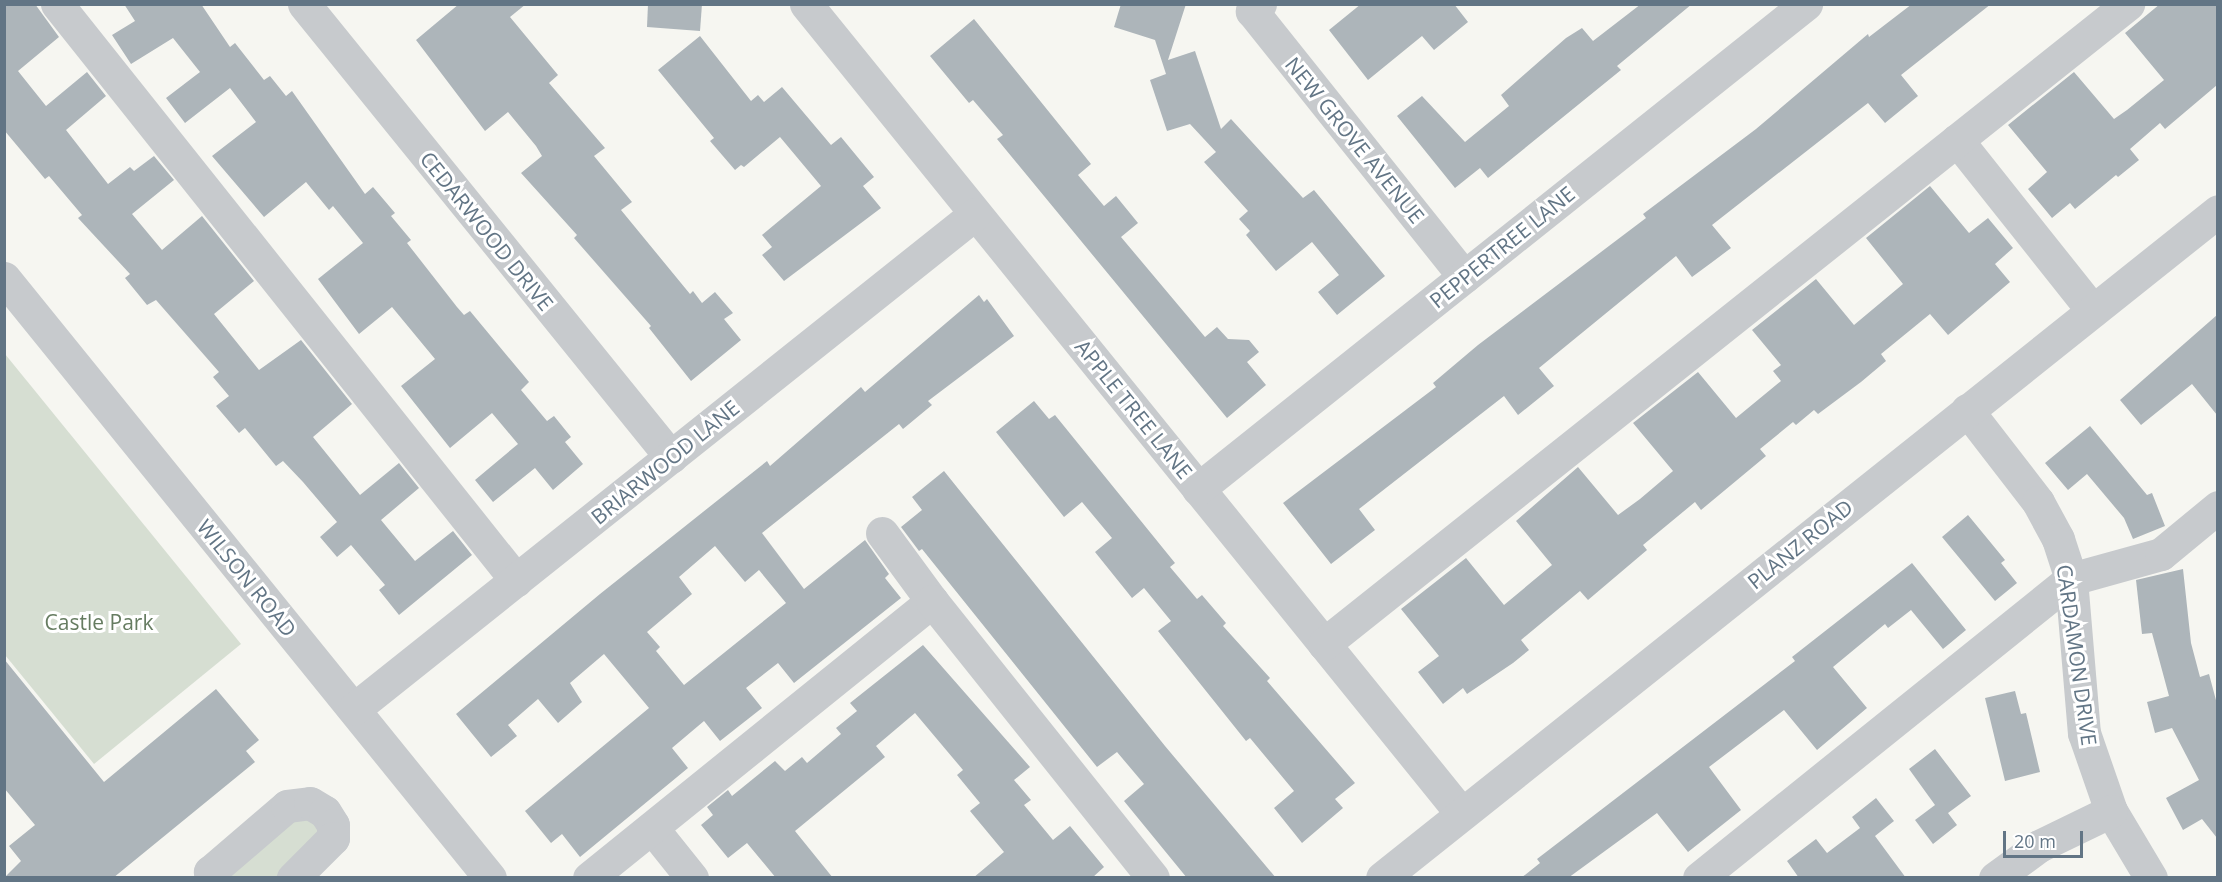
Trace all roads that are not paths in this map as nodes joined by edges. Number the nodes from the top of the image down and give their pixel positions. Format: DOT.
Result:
graph roads {
  1 [pos="57,4"];
  2 [pos="304,4"];
  3 [pos="806,4"];
  4 [pos="1260,4"];
  5 [pos="1806,4"];
  6 [pos="2128,4"];
  7 [pos="1957,140"];
  8 [pos="2217,211"];
  9 [pos="975,214"];
  10 [pos="1464,277"];
  11 [pos="4,278"];
  12 [pos="2093,311"];
  13 [pos="1967,410"];
  14 [pos="671,457"];
  15 [pos="1198,489"];
  16 [pos="2217,507"];
  17 [pos="882,533"];
  18 [pos="2071,579"];
  19 [pos="516,580"];
  20 [pos="932,601"];
  21 [pos="1324,644"];
  22 [pos="354,708"];
  23 [pos="2110,811"];
  24 [pos="1462,814"];
  25 [pos="652,828"];
  26 [pos="1139,873"];
  27 [pos="213,878"];
  28 [pos="293,878"];
  29 [pos="490,878"];
  30 [pos="589,878"];
  31 [pos="692,878"];
  32 [pos="1382,878"];
  33 [pos="1699,878"];
  34 [pos="1995,878"];
  35 [pos="2151,878"];
  1 -- 19 [label="street"];
  2 -- 14 [label="street, CEDARWOOD DRIVE"];
  3 -- 9 [label="street, APPLE TREE LANE"];
  4 -- 10 [label="street, NEW GROVE AVENUE"];
  5 -- 10 [label="street, PEPPERTREE LANE"];
  6 -- 7 [label="street"];
  7 -- 12 [label="street"];
  7 -- 21 [label="street"];
  8 -- 12 [label="street, PLANZ ROAD"];
  9 -- 14 [label="street, BRIARWOOD LANE"];
  9 -- 15 [label="street, APPLE TREE LANE"];
  10 -- 15 [label="street, PEPPERTREE LANE"];
  11 -- 22 [label="street, WILSON ROAD"];
  12 -- 13 [label="street, PLANZ ROAD"];
  13 -- 18 [label="street, CARDAMON DRIVE"];
  13 -- 24 [label="street, PLANZ ROAD"];
  14 -- 19 [label="street, BRIARWOOD LANE"];
  15 -- 21 [label="street, APPLE TREE LANE"];
  16 -- 18 [label="street"];
  17 -- 20 [label="street"];
  18 -- 23 [label="street, CARDAMON DRIVE"];
  18 -- 33 [label="street"];
  19 -- 22 [label="street, BRIARWOOD LANE"];
  20 -- 25 [label="street"];
  20 -- 26 [label="street"];
  21 -- 24 [label="street, APPLE TREE LANE"];
  22 -- 29 [label="street, WILSON ROAD"];
  23 -- 34 [label="street"];
  23 -- 35 [label="street, CARDAMON DRIVE"];
  24 -- 32 [label="street, PLANZ ROAD"];
  25 -- 30 [label="street"];
  25 -- 31 [label="street"];
  27 -- 28 [label="street"];
}
